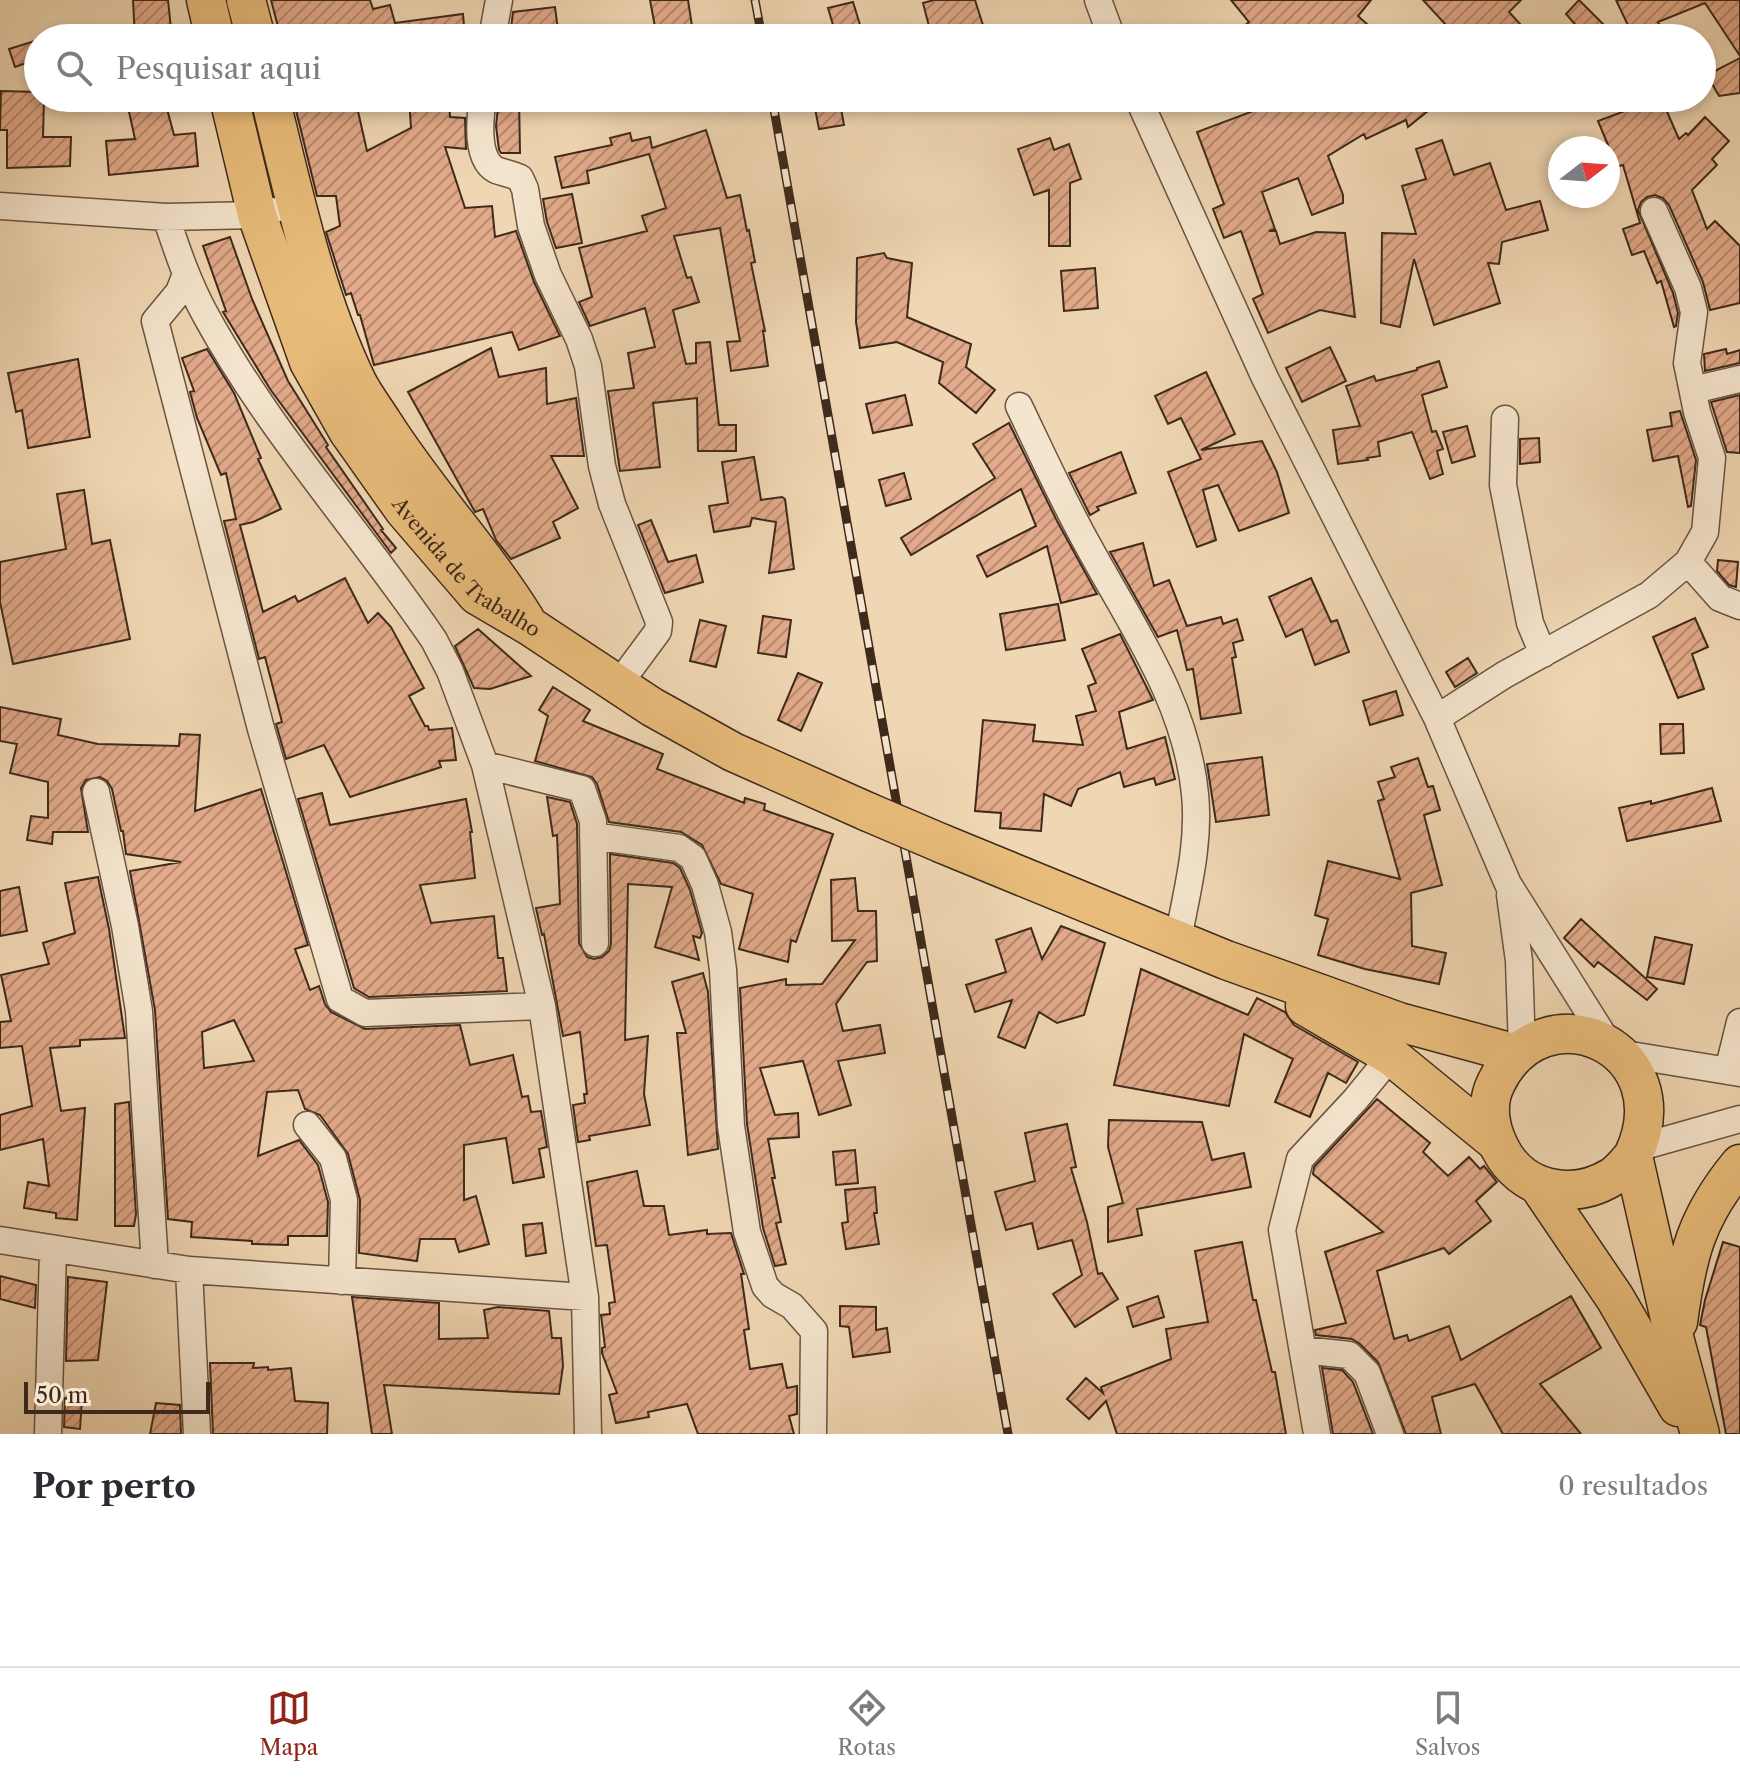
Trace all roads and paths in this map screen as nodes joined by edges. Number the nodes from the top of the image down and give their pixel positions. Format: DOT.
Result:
graph roads {
  1 [pos="206,0"];
  2 [pos="246,0"];
  3 [pos="499,0"];
  4 [pos="1098,0"];
  5 [pos="212,24"];
  6 [pos="252,24"];
  7 [pos="495,24"];
  8 [pos="1107,24"];
  9 [pos="232,112"];
  10 [pos="274,112"];
  11 [pos="483,112"];
  12 [pos="1144,112"];
  13 [pos="297,205"];
  14 [pos="0,206"];
  15 [pos="1654,211"];
  16 [pos="257,215"];
  17 [pos="166,217"];
  18 [pos="186,274"];
  19 [pos="1740,379"];
  20 [pos="1693,390"];
  21 [pos="1019,406"];
  22 [pos="1505,419"];
  23 [pos="1688,562"];
  24 [pos="1740,606"];
  25 [pos="528,625"];
  26 [pos="1543,654"];
  27 [pos="618,685"];
  28 [pos="1437,718"];
  29 [pos="485,765"];
  30 [pos="96,792"];
  31 [pos="593,836"];
  32 [pos="1508,884"];
  33 [pos="1178,939"];
  34 [pos="595,943"];
  35 [pos="1226,960"];
  36 [pos="542,1006"];
  37 [pos="1740,1022"];
  38 [pos="1614,1050"];
  39 [pos="1519,1051"];
  40 [pos="1391,1056"];
  41 [pos="1734,1072"];
  42 [pos="1740,1119"];
  43 [pos="307,1125"];
  44 [pos="1495,1141"];
  45 [pos="1635,1152"];
  46 [pos="1740,1164"];
  47 [pos="1539,1186"];
  48 [pos="0,1240"];
  49 [pos="53,1250"];
  50 [pos="155,1265"];
  51 [pos="189,1270"];
  52 [pos="342,1281"];
  53 [pos="585,1297"];
  54 [pos="1675,1341"];
  55 [pos="1303,1350"];
  56 [pos="48,1434"];
  57 [pos="197,1434"];
  58 [pos="588,1434"];
  59 [pos="813,1434"];
  60 [pos="1317,1434"];
  61 [pos="1390,1434"];
  62 [pos="1697,1434"];
  1 -- 5 [label="highway"];
  2 -- 6 [label="highway"];
  3 -- 7 [label="street"];
  4 -- 8 [label="street"];
  9 -- 16 [label="highway, Avenida de Trabalho"];
  10 -- 13 [label="highway, Avenida de Trabalho"];
  11 -- 27 [label="street"];
  12 -- 28 [label="street"];
  13 -- 16 [label="street"];
  13 -- 25 [label="highway, Avenida de Trabalho"];
  14 -- 17 [label="street"];
  15 -- 20 [label="street"];
  16 -- 17 [label="street"];
  16 -- 25 [label="highway, Avenida de Trabalho"];
  17 -- 18 [label="street"];
  18 -- 29 [label="street"];
  18 -- 36 [label="street"];
  19 -- 20 [label="street"];
  20 -- 23 [label="street"];
  21 -- 33 [label="street"];
  22 -- 26 [label="street"];
  23 -- 24 [label="street"];
  23 -- 26 [label="street"];
  25 -- 27 [label="highway"];
  26 -- 28 [label="street"];
  27 -- 33 [label="highway, bridge"];
  28 -- 32 [label="street"];
  29 -- 31 [label="street"];
  29 -- 36 [label="street"];
  30 -- 50 [label="street"];
  31 -- 34 [label="street"];
  31 -- 59 [label="street"];
  32 -- 38 [label="street"];
  32 -- 39 [label="street"];
  33 -- 35 [label="highway"];
  35 -- 39 [label="highway"];
  35 -- 40 [label="highway"];
  36 -- 53 [label="street"];
  37 -- 41 [label="street"];
  38 -- 39 [label="highway"];
  38 -- 41 [label="street"];
  38 -- 45 [label="highway"];
  39 -- 44 [label="highway"];
  40 -- 44 [label="highway"];
  40 -- 55 [label="street"];
  42 -- 45 [label="street"];
  43 -- 52 [label="street"];
  44 -- 47 [label="highway"];
  45 -- 47 [label="highway"];
  45 -- 54 [label="highway"];
  46 -- 54 [label="highway"];
  47 -- 62 [label="highway"];
  48 -- 49 [label="street"];
  49 -- 50 [label="street"];
  49 -- 56 [label="street"];
  50 -- 51 [label="street"];
  51 -- 52 [label="street"];
  51 -- 57 [label="street"];
  52 -- 53 [label="street"];
  53 -- 58 [label="street"];
  54 -- 62 [label="highway"];
  55 -- 60 [label="street"];
  55 -- 61 [label="street"];
}
